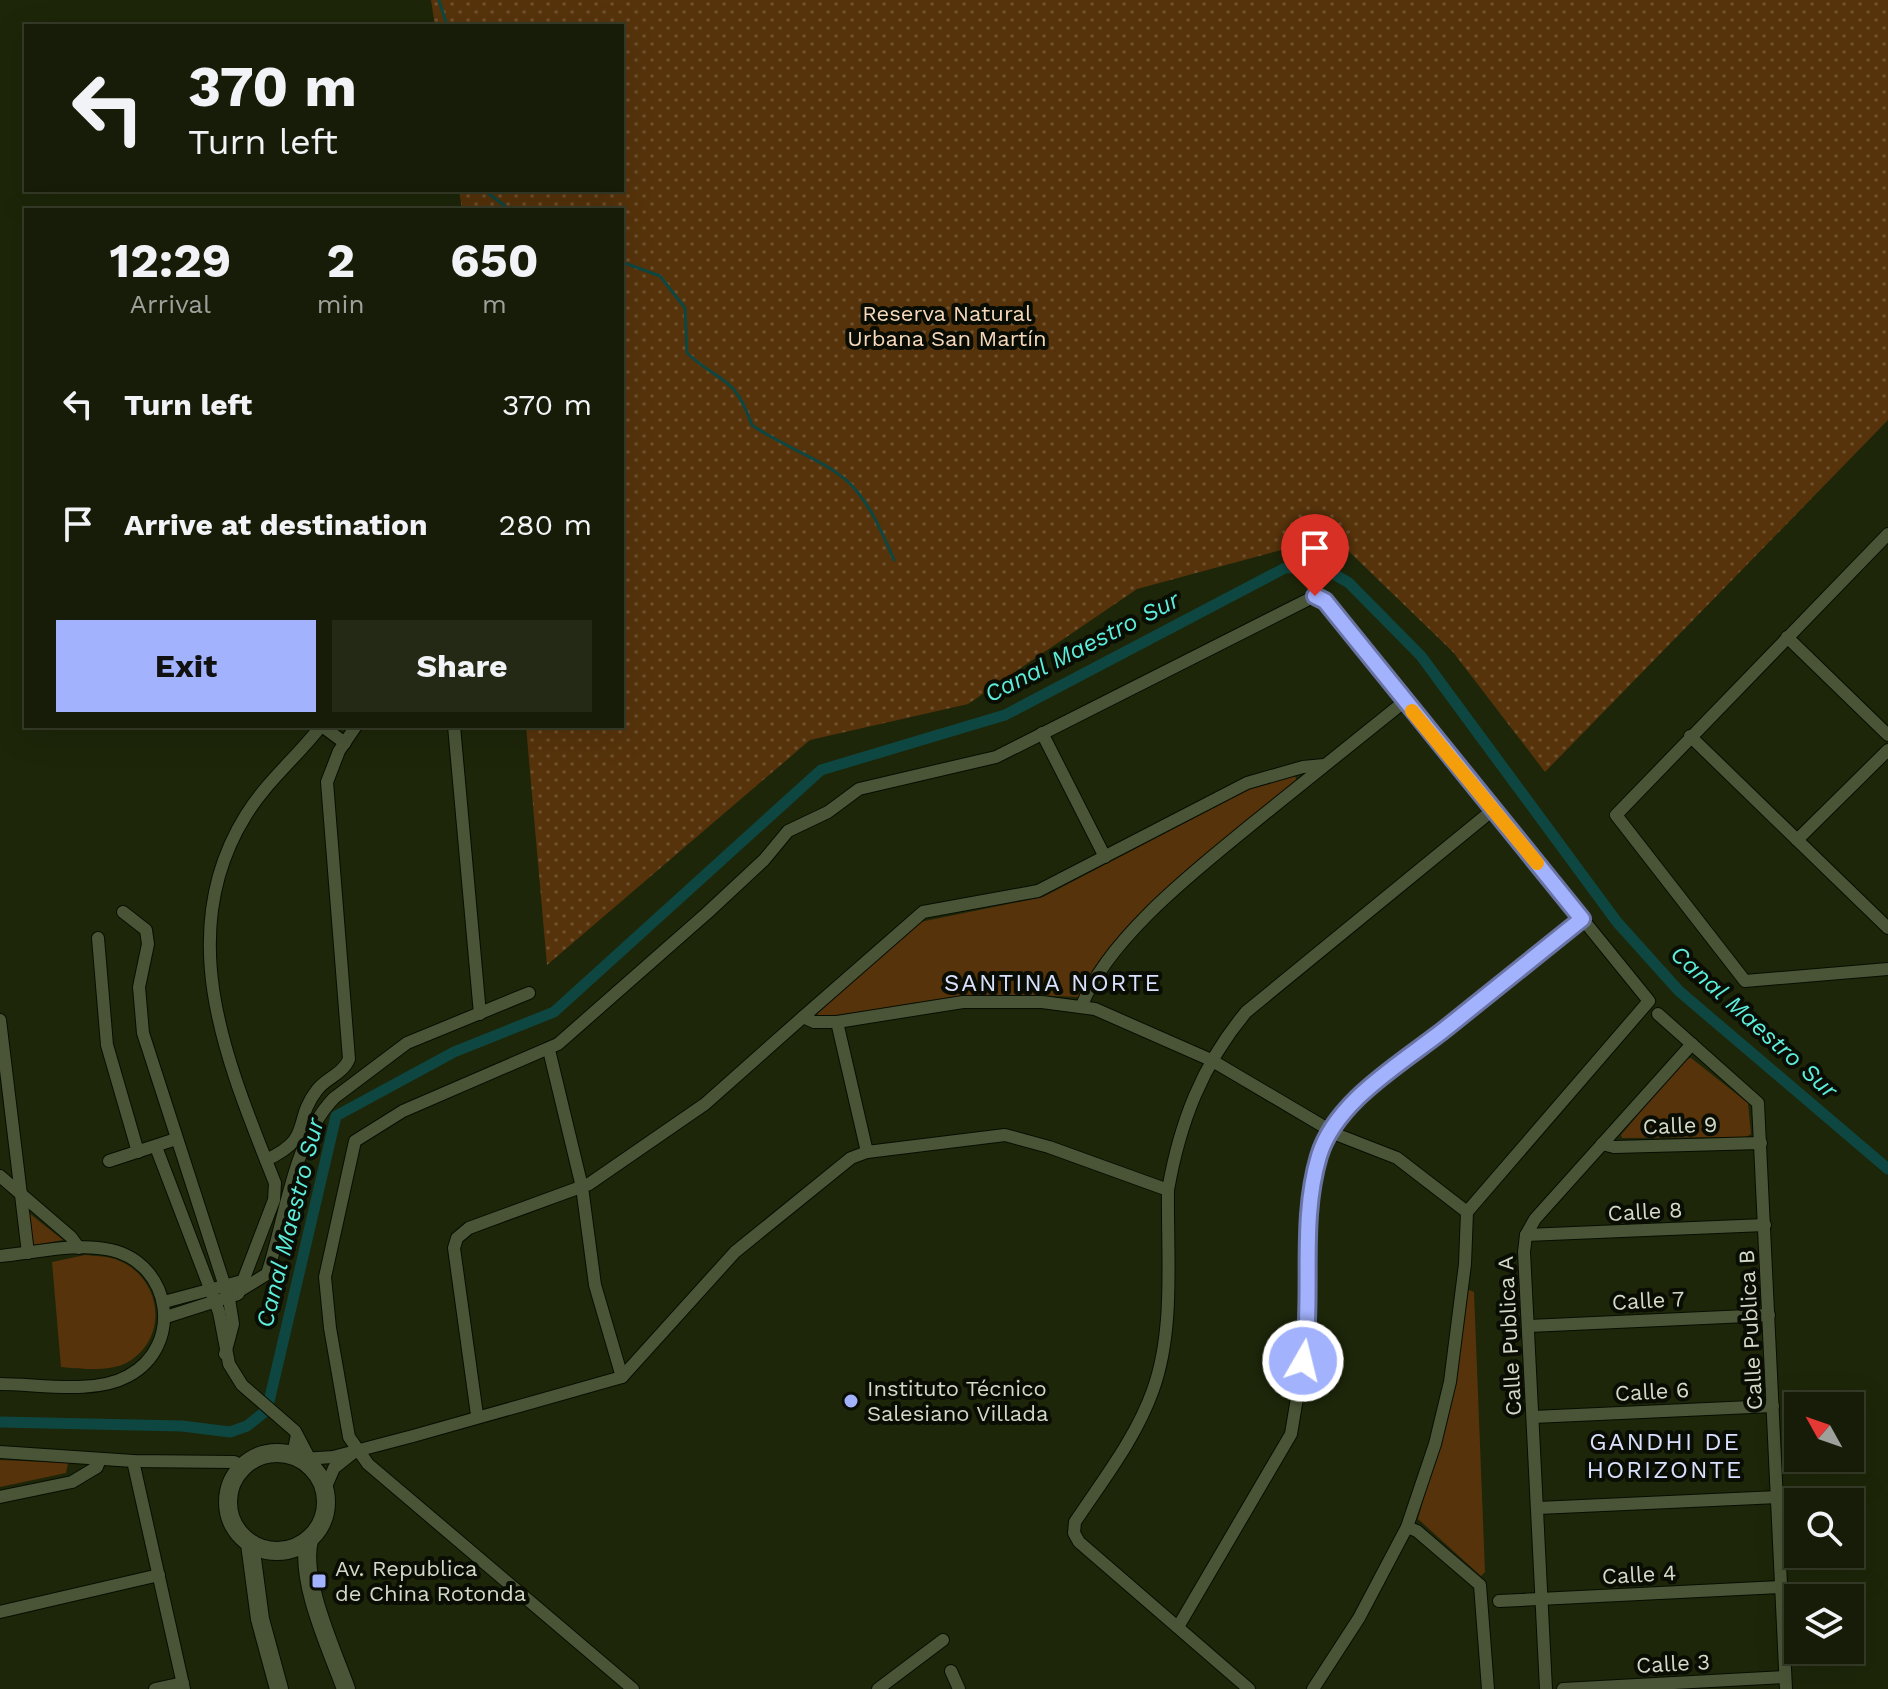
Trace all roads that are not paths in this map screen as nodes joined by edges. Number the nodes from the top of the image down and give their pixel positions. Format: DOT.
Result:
graph roads {
  1 [pos="1887,538"];
  2 [pos="1787,637"];
  3 [pos="1405,701"];
  4 [pos="319,728"];
  5 [pos="324,728"];
  6 [pos="355,728"];
  7 [pos="454,728"];
  8 [pos="1042,733"];
  9 [pos="1888,735"];
  10 [pos="1690,736"];
  11 [pos="345,743"];
  12 [pos="1888,750"];
  13 [pos="1324,765"];
  14 [pos="1494,809"];
  15 [pos="1797,840"];
  16 [pos="1105,857"];
  17 [pos="123,912"];
  18 [pos="1582,919"];
  19 [pos="1888,928"];
  20 [pos="98,938"];
  21 [pos="1888,969"];
  22 [pos="529,993"];
  23 [pos="1082,1005"];
  24 [pos="480,1014"];
  25 [pos="1658,1014"];
  26 [pos="803,1017"];
  27 [pos="0,1020"];
  28 [pos="837,1022"];
  29 [pos="1692,1044"];
  30 [pos="549,1050"];
  31 [pos="1211,1060"];
  32 [pos="1330,1131"];
  33 [pos="176,1139"];
  34 [pos="1761,1143"];
  35 [pos="1602,1144"];
  36 [pos="156,1147"];
  37 [pos="138,1152"];
  38 [pos="867,1152"];
  39 [pos="266,1160"];
  40 [pos="109,1161"];
  41 [pos="0,1176"];
  42 [pos="582,1187"];
  43 [pos="1168,1190"];
  44 [pos="18,1191"];
  45 [pos="1467,1212"];
  46 [pos="1765,1225"];
  47 [pos="1526,1235"];
  48 [pos="79,1248"];
  49 [pos="28,1253"];
  50 [pos="0,1256"];
  51 [pos="225,1285"];
  52 [pos="244,1285"];
  53 [pos="208,1288"];
  54 [pos="229,1299"];
  55 [pos="164,1302"];
  56 [pos="215,1302"];
  57 [pos="1769,1315"];
  58 [pos="166,1317"];
  59 [pos="1529,1326"];
  60 [pos="225,1354"];
  61 [pos="622,1377"];
  62 [pos="0,1384"];
  63 [pos="1773,1406"];
  64 [pos="477,1415"];
  65 [pos="1533,1417"];
  66 [pos="297,1435"];
  67 [pos="356,1449"];
  68 [pos="0,1452"];
  69 [pos="100,1459"];
  70 [pos="133,1461"];
  71 [pos="314,1461"];
  72 [pos="243,1466"];
  73 [pos="0,1497"];
  74 [pos="1778,1497"];
  75 [pos="1538,1508"];
  76 [pos="1407,1527"];
  77 [pos="309,1540"];
  78 [pos="250,1544"];
  79 [pos="159,1575"];
  80 [pos="1781,1587"];
  81 [pos="1542,1599"];
  82 [pos="1499,1601"];
  83 [pos="0,1612"];
  84 [pos="1178,1627"];
  85 [pos="943,1640"];
  86 [pos="951,1671"];
  87 [pos="1786,1683"];
  88 [pos="184,1686"];
  89 [pos="155,1689"];
  90 [pos="279,1689"];
  91 [pos="346,1689"];
  92 [pos="633,1689"];
  93 [pos="878,1689"];
  94 [pos="959,1689"];
  95 [pos="1249,1689"];
  96 [pos="1313,1689"];
  97 [pos="1488,1689"];
  98 [pos="1546,1689"];
  99 [pos="1563,1689"];
  1 -- 2 [label="street"];
  2 -- 9 [label="street"];
  2 -- 10 [label="street"];
  3 -- 8 [label="street"];
  3 -- 13 [label="street"];
  3 -- 14 [label="street"];
  4 -- 39 [label="street"];
  5 -- 11 [label="street"];
  6 -- 11 [label="street"];
  7 -- 24 [label="street"];
  8 -- 16 [label="street"];
  8 -- 30 [label="street"];
  10 -- 15 [label="street"];
  10 -- 21 [label="street"];
  11 -- 39 [label="street"];
  12 -- 15 [label="street"];
  13 -- 16 [label="street"];
  13 -- 23 [label="street"];
  14 -- 18 [label="street"];
  14 -- 31 [label="street"];
  15 -- 19 [label="street"];
  16 -- 26 [label="street"];
  17 -- 33 [label="street"];
  18 -- 32 [label="street"];
  18 -- 45 [label="street"];
  20 -- 37 [label="street"];
  22 -- 24 [label="street"];
  23 -- 28 [label="street"];
  23 -- 31 [label="street"];
  24 -- 52 [label="street"];
  25 -- 29 [label="street, Calle Publica B"];
  26 -- 28 [label="street"];
  26 -- 42 [label="street"];
  27 -- 44 [label="street"];
  28 -- 38 [label="street"];
  29 -- 34 [label="street, Calle Publica B"];
  29 -- 35 [label="street, Calle Publica A"];
  30 -- 42 [label="street"];
  30 -- 67 [label="street"];
  31 -- 32 [label="street"];
  31 -- 43 [label="street"];
  32 -- 45 [label="street"];
  32 -- 84 [label="street"];
  33 -- 36 [label="street"];
  33 -- 51 [label="street"];
  34 -- 35 [label="street, Calle 9"];
  34 -- 46 [label="street, Calle Publica B"];
  35 -- 47 [label="street, Calle Publica A"];
  36 -- 37 [label="street"];
  36 -- 53 [label="street"];
  37 -- 40 [label="street"];
  38 -- 43 [label="street"];
  38 -- 61 [label="street"];
  39 -- 52 [label="street"];
  41 -- 44 [label="street"];
  42 -- 61 [label="street"];
  42 -- 64 [label="street"];
  43 -- 84 [label="street"];
  44 -- 48 [label="street"];
  44 -- 49 [label="street"];
  45 -- 76 [label="street"];
  46 -- 47 [label="street, Calle 8"];
  46 -- 57 [label="street, Calle Publica B"];
  47 -- 59 [label="street, Calle Publica A"];
  48 -- 49 [label="street"];
  48 -- 55 [label="street"];
  49 -- 50 [label="street"];
  51 -- 52 [label="street"];
  51 -- 53 [label="street"];
  51 -- 54 [label="street"];
  52 -- 54 [label="street"];
  53 -- 55 [label="street"];
  53 -- 56 [label="street"];
  54 -- 56 [label="street"];
  54 -- 60 [label="street"];
  55 -- 58 [label="street"];
  56 -- 58 [label="street"];
  56 -- 60 [label="street"];
  57 -- 59 [label="street, Calle 7"];
  57 -- 63 [label="street, Calle Publica B"];
  58 -- 62 [label="street"];
  59 -- 65 [label="street, Calle Publica A"];
  60 -- 66 [label="street"];
  61 -- 64 [label="street"];
  63 -- 65 [label="street, Calle 6"];
  63 -- 74 [label="street, Calle Publica B"];
  64 -- 67 [label="street"];
  65 -- 75 [label="street, Calle Publica A"];
  66 -- 71 [label="street"];
  66 -- 71 [label="street"];
  67 -- 71 [label="street"];
  67 -- 92 [label="street"];
  68 -- 69 [label="street"];
  69 -- 70 [label="street"];
  69 -- 73 [label="street"];
  70 -- 72 [label="street"];
  70 -- 79 [label="street"];
  71 -- 72 [label="main road"];
  71 -- 77 [label="main road"];
  72 -- 78 [label="main road"];
  74 -- 75 [label="street"];
  74 -- 80 [label="street, Calle Publica B"];
  75 -- 81 [label="street, Calle Publica A"];
  76 -- 96 [label="street"];
  76 -- 97 [label="street"];
  77 -- 78 [label="main road"];
  77 -- 91 [label="main road"];
  78 -- 90 [label="main road"];
  79 -- 83 [label="street"];
  79 -- 88 [label="street"];
  80 -- 81 [label="street, Calle 4"];
  80 -- 87 [label="street, Calle Publica B"];
  81 -- 82 [label="street, Calle 4"];
  81 -- 98 [label="street, Calle Publica A"];
  84 -- 95 [label="street"];
  85 -- 93 [label="street"];
  86 -- 94 [label="street"];
  87 -- 99 [label="street, Calle 3"];
  88 -- 89 [label="street"];
}
